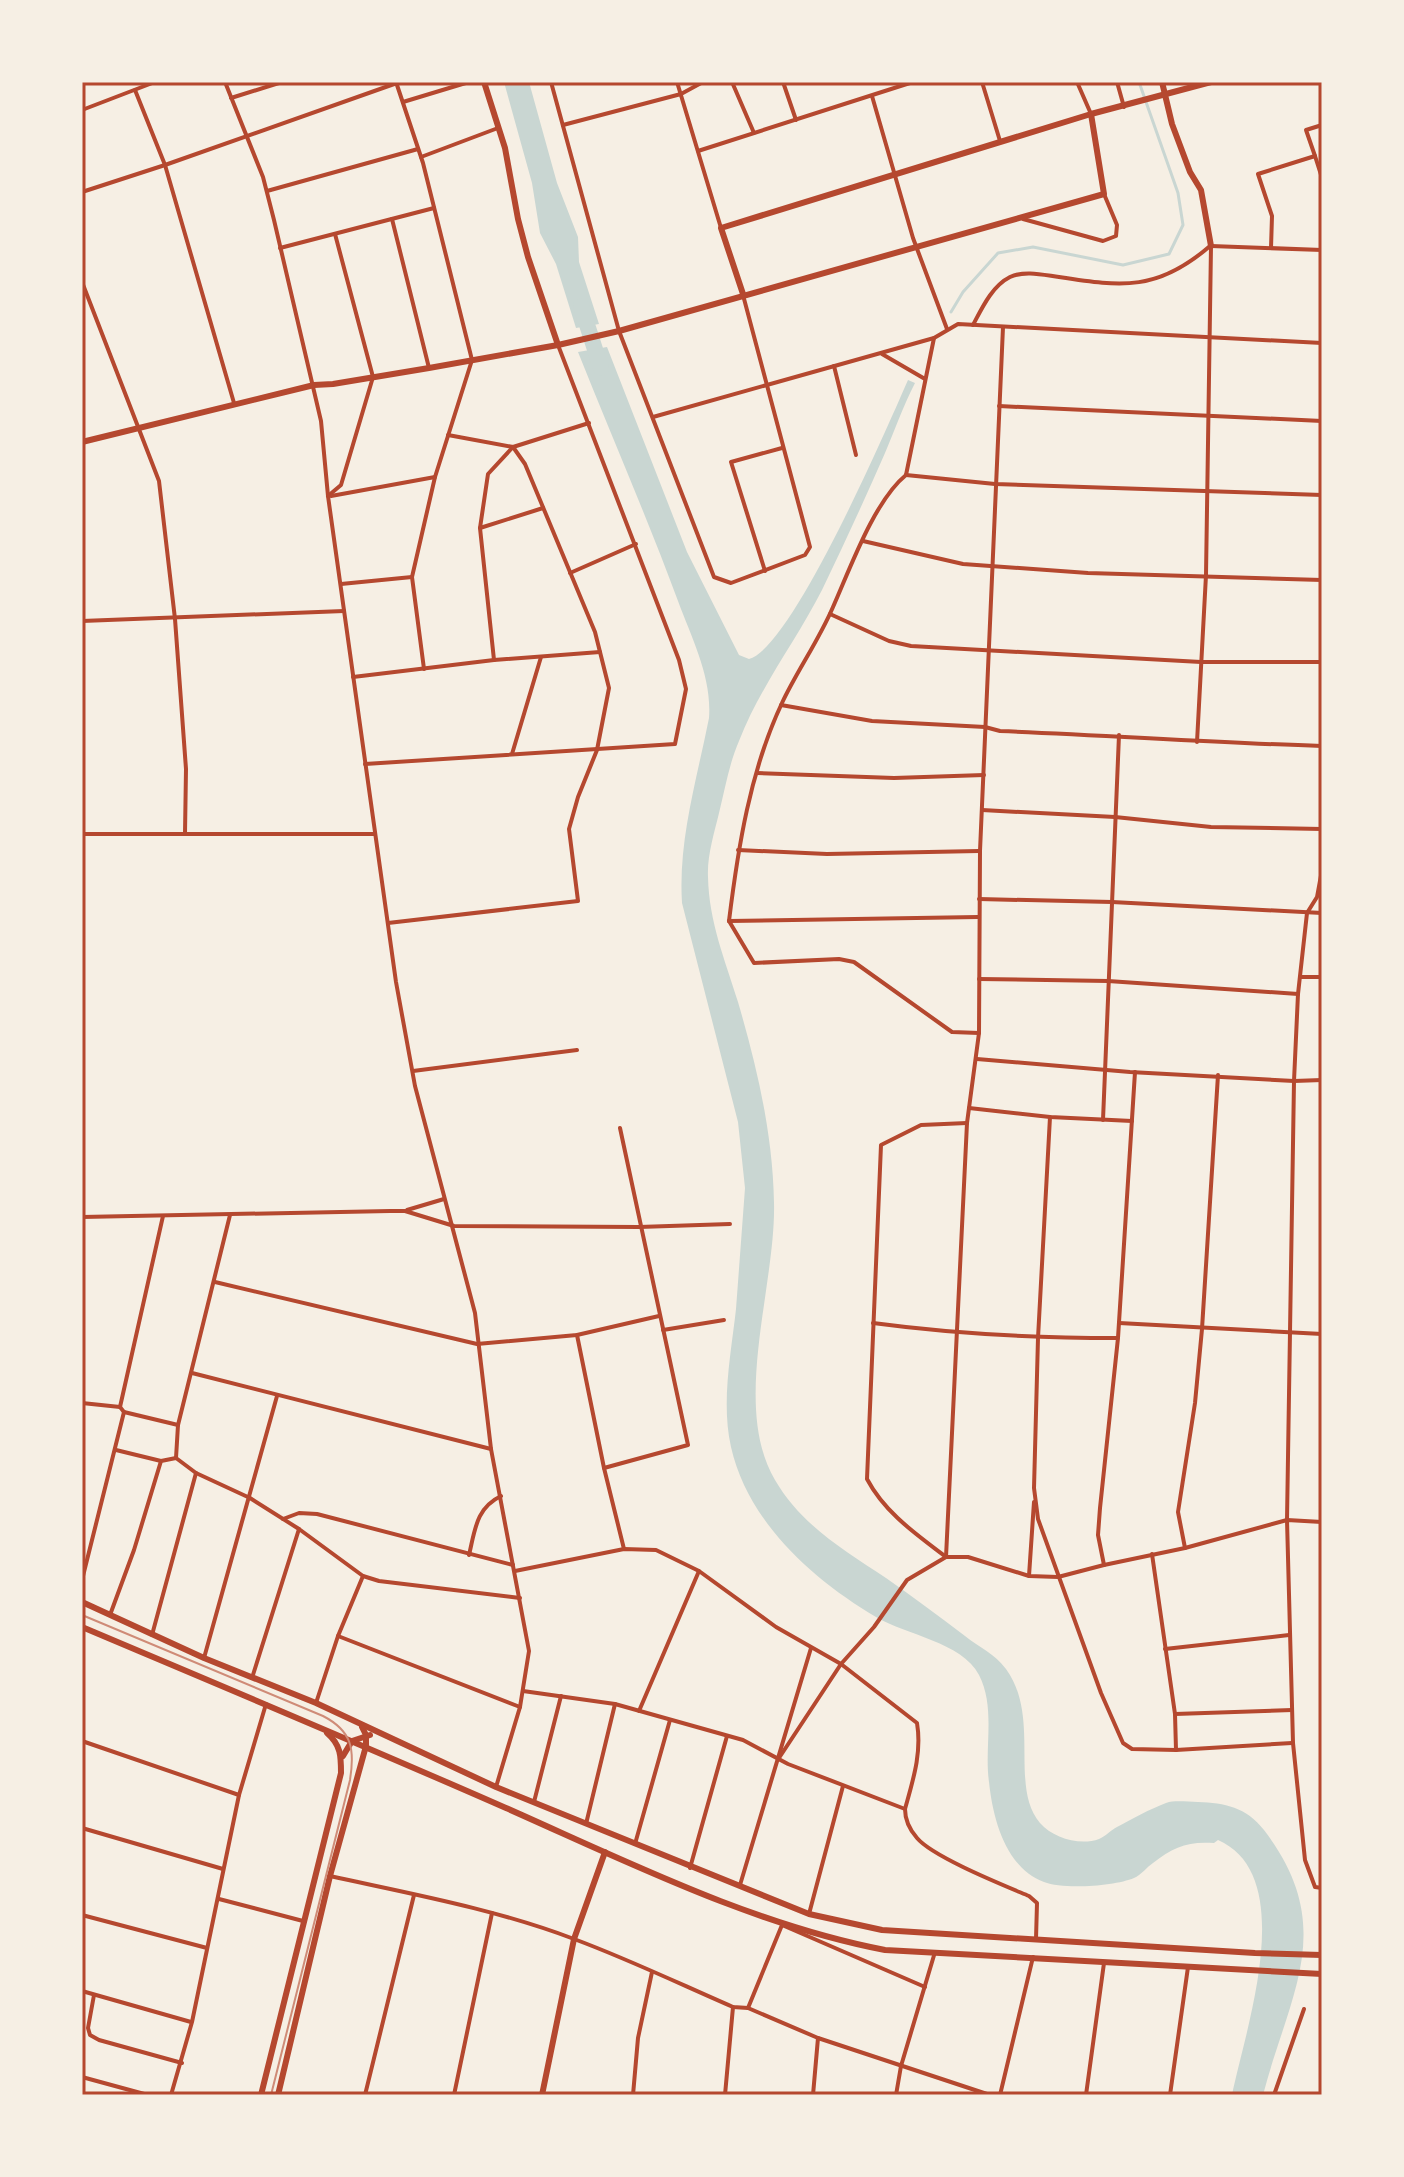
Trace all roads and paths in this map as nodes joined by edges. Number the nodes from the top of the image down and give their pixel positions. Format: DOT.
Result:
graph roads {
  1 [pos="155,82"];
  2 [pos="225,82"];
  3 [pos="282,82"];
  4 [pos="396,82"];
  5 [pos="469,82"];
  6 [pos="484,82"];
  7 [pos="551,82"];
  8 [pos="677,82"];
  9 [pos="703,82"];
  10 [pos="732,82"];
  11 [pos="783,82"];
  12 [pos="913,82"];
  13 [pos="982,82"];
  14 [pos="1077,82"];
  15 [pos="1117,82"];
  16 [pos="1162,82"];
  17 [pos="1211,82"];
  18 [pos="135,90"];
  19 [pos="681,94"];
  20 [pos="1165,95"];
  21 [pos="872,96"];
  22 [pos="231,98"];
  23 [pos="403,102"];
  24 [pos="1124,107"];
  25 [pos="82,110"];
  26 [pos="1091,114"];
  27 [pos="796,120"];
  28 [pos="563,125"];
  29 [pos="1322,125"];
  30 [pos="498,128"];
  31 [pos="754,133"];
  32 [pos="246,135"];
  33 [pos="1000,143"];
  34 [pos="418,149"];
  35 [pos="698,151"];
  36 [pos="1315,156"];
  37 [pos="421,157"];
  38 [pos="165,165"];
  39 [pos="893,176"];
  40 [pos="1322,178"];
  41 [pos="267,191"];
  42 [pos="82,192"];
  43 [pos="1104,194"];
  44 [pos="434,208"];
  45 [pos="1017,217"];
  46 [pos="392,219"];
  47 [pos="721,228"];
  48 [pos="335,234"];
  49 [pos="1211,246"];
  50 [pos="280,248"];
  51 [pos="917,248"];
  52 [pos="1271,248"];
  53 [pos="1322,250"];
  54 [pos="82,282"];
  55 [pos="743,294"];
  56 [pos="973,325"];
  57 [pos="1003,327"];
  58 [pos="947,329"];
  59 [pos="619,331"];
  60 [pos="934,338"];
  61 [pos="1211,338"];
  62 [pos="1322,343"];
  63 [pos="558,345"];
  64 [pos="882,354"];
  65 [pos="472,360"];
  66 [pos="834,366"];
  67 [pos="429,368"];
  68 [pos="373,377"];
  69 [pos="926,380"];
  70 [pos="314,385"];
  71 [pos="767,385"];
  72 [pos="234,403"];
  73 [pos="999,406"];
  74 [pos="1209,416"];
  75 [pos="653,417"];
  76 [pos="1322,421"];
  77 [pos="589,423"];
  78 [pos="139,428"];
  79 [pos="448,435"];
  80 [pos="82,442"];
  81 [pos="513,447"];
  82 [pos="782,448"];
  83 [pos="856,455"];
  84 [pos="906,475"];
  85 [pos="435,477"];
  86 [pos="995,484"];
  87 [pos="1207,490"];
  88 [pos="1322,495"];
  89 [pos="328,496"];
  90 [pos="543,508"];
  91 [pos="480,528"];
  92 [pos="863,541"];
  93 [pos="636,544"];
  94 [pos="992,566"];
  95 [pos="765,571"];
  96 [pos="570,573"];
  97 [pos="1206,575"];
  98 [pos="412,577"];
  99 [pos="1322,580"];
  100 [pos="341,584"];
  101 [pos="344,611"];
  102 [pos="830,614"];
  103 [pos="175,619"];
  104 [pos="82,621"];
  105 [pos="988,650"];
  106 [pos="600,652"];
  107 [pos="541,657"];
  108 [pos="494,660"];
  109 [pos="1201,662"];
  110 [pos="1322,662"];
  111 [pos="424,669"];
  112 [pos="353,677"];
  113 [pos="781,705"];
  114 [pos="985,727"];
  115 [pos="1119,735"];
  116 [pos="1197,742"];
  117 [pos="1322,746"];
  118 [pos="597,750"];
  119 [pos="512,754"];
  120 [pos="365,764"];
  121 [pos="757,773"];
  122 [pos="984,775"];
  123 [pos="982,810"];
  124 [pos="1115,817"];
  125 [pos="1322,829"];
  126 [pos="185,833"];
  127 [pos="82,834"];
  128 [pos="374,834"];
  129 [pos="738,850"];
  130 [pos="980,851"];
  131 [pos="1322,870"];
  132 [pos="979,899"];
  133 [pos="1112,902"];
  134 [pos="1307,913"];
  135 [pos="1322,913"];
  136 [pos="978,917"];
  137 [pos="729,921"];
  138 [pos="388,923"];
  139 [pos="1301,977"];
  140 [pos="1322,977"];
  141 [pos="979,979"];
  142 [pos="1108,981"];
  143 [pos="1298,994"];
  144 [pos="979,1033"];
  145 [pos="577,1050"];
  146 [pos="977,1059"];
  147 [pos="1106,1069"];
  148 [pos="413,1071"];
  149 [pos="1135,1072"];
  150 [pos="1218,1075"];
  151 [pos="1322,1080"];
  152 [pos="1294,1081"];
  153 [pos="969,1108"];
  154 [pos="1050,1117"];
  155 [pos="1103,1120"];
  156 [pos="1132,1121"];
  157 [pos="967,1123"];
  158 [pos="620,1128"];
  159 [pos="445,1199"];
  160 [pos="405,1211"];
  161 [pos="230,1215"];
  162 [pos="163,1216"];
  163 [pos="82,1217"];
  164 [pos="730,1224"];
  165 [pos="454,1226"];
  166 [pos="639,1227"];
  167 [pos="215,1282"];
  168 [pos="659,1316"];
  169 [pos="724,1320"];
  170 [pos="873,1323"];
  171 [pos="1119,1323"];
  172 [pos="1202,1329"];
  173 [pos="663,1330"];
  174 [pos="956,1334"];
  175 [pos="1289,1334"];
  176 [pos="1322,1334"];
  177 [pos="577,1335"];
  178 [pos="1038,1338"];
  179 [pos="1118,1338"];
  180 [pos="477,1344"];
  181 [pos="192,1373"];
  182 [pos="277,1396"];
  183 [pos="82,1403"];
  184 [pos="120,1407"];
  185 [pos="124,1412"];
  186 [pos="178,1425"];
  187 [pos="491,1449"];
  188 [pos="116,1450"];
  189 [pos="176,1458"];
  190 [pos="161,1461"];
  191 [pos="604,1468"];
  192 [pos="196,1473"];
  193 [pos="1034,1488"];
  194 [pos="501,1496"];
  195 [pos="250,1498"];
  196 [pos="283,1519"];
  197 [pos="1287,1520"];
  198 [pos="1322,1522"];
  199 [pos="299,1529"];
  200 [pos="1185,1548"];
  201 [pos="624,1549"];
  202 [pos="1152,1554"];
  203 [pos="469,1555"];
  204 [pos="946,1557"];
  205 [pos="1104,1565"];
  206 [pos="514,1568"];
  207 [pos="699,1571"];
  208 [pos="363,1576"];
  209 [pos="1029,1576"];
  210 [pos="1058,1577"];
  211 [pos="82,1580"];
  212 [pos="520,1598"];
  213 [pos="82,1602"];
  214 [pos="110,1615"];
  215 [pos="82,1627"];
  216 [pos="152,1635"];
  217 [pos="1289,1635"];
  218 [pos="338,1636"];
  219 [pos="811,1647"];
  220 [pos="1165,1649"];
  221 [pos="204,1658"];
  222 [pos="841,1664"];
  223 [pos="252,1678"];
  224 [pos="523,1691"];
  225 [pos="561,1696"];
  226 [pos="316,1703"];
  227 [pos="266,1704"];
  228 [pos="615,1704"];
  229 [pos="520,1707"];
  230 [pos="1292,1710"];
  231 [pos="639,1711"];
  232 [pos="1175,1714"];
  233 [pos="670,1720"];
  234 [pos="359,1724"];
  235 [pos="322,1728"];
  236 [pos="366,1735"];
  237 [pos="382,1735"];
  238 [pos="727,1736"];
  239 [pos="82,1741"];
  240 [pos="352,1741"];
  241 [pos="1293,1743"];
  242 [pos="366,1746"];
  243 [pos="1176,1750"];
  244 [pos="779,1758"];
  245 [pos="341,1762"];
  246 [pos="843,1786"];
  247 [pos="496,1787"];
  248 [pos="239,1795"];
  249 [pos="534,1803"];
  250 [pos="905,1809"];
  251 [pos="586,1824"];
  252 [pos="82,1828"];
  253 [pos="635,1844"];
  254 [pos="605,1852"];
  255 [pos="690,1868"];
  256 [pos="223,1869"];
  257 [pos="330,1876"];
  258 [pos="739,1887"];
  259 [pos="1322,1888"];
  260 [pos="414,1894"];
  261 [pos="219,1899"];
  262 [pos="492,1913"];
  263 [pos="809,1914"];
  264 [pos="82,1915"];
  265 [pos="303,1921"];
  266 [pos="782,1925"];
  267 [pos="574,1939"];
  268 [pos="1036,1939"];
  269 [pos="207,1948"];
  270 [pos="935,1952"];
  271 [pos="1322,1955"];
  272 [pos="1033,1957"];
  273 [pos="1104,1960"];
  274 [pos="1188,1967"];
  275 [pos="652,1972"];
  276 [pos="1322,1974"];
  277 [pos="925,1987"];
  278 [pos="82,1991"];
  279 [pos="94,1995"];
  280 [pos="733,2007"];
  281 [pos="748,2008"];
  282 [pos="1304,2009"];
  283 [pos="192,2022"];
  284 [pos="818,2038"];
  285 [pos="182,2063"];
  286 [pos="901,2066"];
  287 [pos="82,2077"];
  288 [pos="148,2095"];
  289 [pos="171,2095"];
  290 [pos="261,2095"];
  291 [pos="278,2095"];
  292 [pos="365,2095"];
  293 [pos="454,2095"];
  294 [pos="542,2095"];
  295 [pos="633,2095"];
  296 [pos="725,2095"];
  297 [pos="813,2095"];
  298 [pos="896,2095"];
  299 [pos="990,2095"];
  300 [pos="1000,2095"];
  301 [pos="1086,2095"];
  302 [pos="1170,2095"];
  303 [pos="1274,2095"];
  1 -- 18 [label="street"];
  2 -- 22 [label="street"];
  3 -- 22 [label="street"];
  4 -- 23 [label="street"];
  4 -- 32 [label="street"];
  5 -- 23 [label="street"];
  6 -- 30 [label="main road"];
  7 -- 28 [label="street"];
  8 -- 19 [label="street"];
  9 -- 19 [label="street"];
  10 -- 31 [label="street"];
  11 -- 27 [label="street"];
  12 -- 21 [label="street"];
  13 -- 33 [label="street"];
  14 -- 26 [label="street"];
  15 -- 24 [label="street"];
  16 -- 20 [label="main road"];
  17 -- 20 [label="main road"];
  18 -- 25 [label="street"];
  18 -- 38 [label="street"];
  19 -- 28 [label="street"];
  19 -- 35 [label="street"];
  20 -- 24 [label="main road"];
  20 -- 49 [label="main road"];
  21 -- 27 [label="street"];
  21 -- 39 [label="street"];
  22 -- 32 [label="street"];
  23 -- 34 [label="street"];
  24 -- 26 [label="main road"];
  26 -- 33 [label="main road"];
  26 -- 43 [label="main road"];
  27 -- 31 [label="street"];
  28 -- 59 [label="street"];
  29 -- 36 [label="street"];
  30 -- 37 [label="street"];
  30 -- 63 [label="main road"];
  31 -- 35 [label="street"];
  32 -- 38 [label="street"];
  32 -- 41 [label="street"];
  33 -- 39 [label="main road"];
  34 -- 37 [label="street"];
  34 -- 41 [label="street"];
  35 -- 47 [label="street"];
  36 -- 40 [label="street"];
  36 -- 52 [label="street"];
  37 -- 44 [label="street"];
  38 -- 42 [label="street"];
  38 -- 72 [label="street"];
  39 -- 47 [label="main road"];
  39 -- 51 [label="street"];
  41 -- 50 [label="street"];
  43 -- 45 [label="main road"];
  43 -- 45 [label="street"];
  44 -- 46 [label="street"];
  44 -- 65 [label="street"];
  45 -- 51 [label="main road"];
  46 -- 48 [label="street"];
  46 -- 67 [label="street"];
  47 -- 55 [label="main road"];
  48 -- 50 [label="street"];
  48 -- 68 [label="street"];
  49 -- 52 [label="street"];
  49 -- 56 [label="street"];
  49 -- 61 [label="street"];
  50 -- 70 [label="street"];
  51 -- 55 [label="main road"];
  51 -- 58 [label="street"];
  52 -- 53 [label="street"];
  54 -- 78 [label="street"];
  55 -- 59 [label="main road"];
  55 -- 71 [label="street"];
  56 -- 57 [label="street"];
  56 -- 58 [label="street"];
  57 -- 61 [label="street"];
  57 -- 73 [label="street"];
  58 -- 60 [label="street"];
  59 -- 63 [label="main road"];
  59 -- 75 [label="street"];
  60 -- 64 [label="street"];
  60 -- 69 [label="street"];
  61 -- 62 [label="street"];
  61 -- 74 [label="street"];
  63 -- 65 [label="main road"];
  63 -- 77 [label="street"];
  64 -- 66 [label="street"];
  64 -- 69 [label="street"];
  65 -- 67 [label="main road"];
  65 -- 79 [label="street"];
  66 -- 71 [label="street"];
  66 -- 83 [label="street"];
  67 -- 68 [label="main road"];
  68 -- 70 [label="main road"];
  68 -- 89 [label="street"];
  69 -- 84 [label="street"];
  70 -- 72 [label="main road"];
  70 -- 89 [label="street"];
  71 -- 75 [label="street"];
  71 -- 82 [label="street"];
  72 -- 78 [label="main road"];
  73 -- 74 [label="street"];
  73 -- 86 [label="street"];
  74 -- 76 [label="street"];
  74 -- 87 [label="street"];
  75 -- 95 [label="street"];
  77 -- 81 [label="street"];
  77 -- 93 [label="street"];
  78 -- 80 [label="main road"];
  78 -- 103 [label="street"];
  79 -- 81 [label="street"];
  79 -- 85 [label="street"];
  81 -- 90 [label="street"];
  81 -- 91 [label="street"];
  82 -- 95 [label="street"];
  82 -- 95 [label="street"];
  84 -- 86 [label="street"];
  84 -- 92 [label="street"];
  85 -- 89 [label="street"];
  85 -- 98 [label="street"];
  86 -- 87 [label="street"];
  86 -- 94 [label="street"];
  87 -- 88 [label="street"];
  87 -- 97 [label="street"];
  89 -- 100 [label="street"];
  90 -- 91 [label="street"];
  90 -- 96 [label="street"];
  91 -- 108 [label="street"];
  92 -- 94 [label="street"];
  92 -- 102 [label="street"];
  93 -- 96 [label="street"];
  93 -- 118 [label="street"];
  94 -- 97 [label="street"];
  94 -- 105 [label="street"];
  96 -- 106 [label="street"];
  97 -- 99 [label="street"];
  97 -- 109 [label="street"];
  98 -- 100 [label="street"];
  98 -- 111 [label="street"];
  100 -- 101 [label="street"];
  101 -- 103 [label="street"];
  101 -- 112 [label="street"];
  102 -- 105 [label="street"];
  102 -- 113 [label="street"];
  103 -- 104 [label="street"];
  103 -- 126 [label="street"];
  105 -- 109 [label="street"];
  105 -- 114 [label="street"];
  106 -- 107 [label="street"];
  106 -- 118 [label="street"];
  107 -- 108 [label="street"];
  107 -- 119 [label="street"];
  108 -- 111 [label="street"];
  109 -- 110 [label="street"];
  109 -- 116 [label="street"];
  111 -- 112 [label="street"];
  112 -- 120 [label="street"];
  113 -- 114 [label="street"];
  113 -- 121 [label="street"];
  114 -- 115 [label="street"];
  114 -- 122 [label="street"];
  115 -- 116 [label="street"];
  115 -- 124 [label="street"];
  116 -- 117 [label="street"];
  118 -- 119 [label="street"];
  118 -- 138 [label="street"];
  119 -- 120 [label="street"];
  120 -- 128 [label="street"];
  121 -- 122 [label="street"];
  121 -- 129 [label="street"];
  122 -- 123 [label="street"];
  123 -- 124 [label="street"];
  123 -- 130 [label="street"];
  124 -- 125 [label="street"];
  124 -- 133 [label="street"];
  126 -- 127 [label="street"];
  126 -- 128 [label="street"];
  128 -- 138 [label="street"];
  129 -- 130 [label="street"];
  129 -- 137 [label="street"];
  130 -- 132 [label="street"];
  131 -- 134 [label="street"];
  132 -- 133 [label="street"];
  132 -- 136 [label="street"];
  133 -- 134 [label="street"];
  133 -- 142 [label="street"];
  134 -- 135 [label="street"];
  134 -- 139 [label="street"];
  136 -- 137 [label="street"];
  136 -- 141 [label="street"];
  137 -- 144 [label="street"];
  138 -- 148 [label="street"];
  139 -- 140 [label="street"];
  139 -- 143 [label="street"];
  141 -- 142 [label="street"];
  141 -- 144 [label="street"];
  142 -- 143 [label="street"];
  142 -- 147 [label="street"];
  143 -- 152 [label="street"];
  144 -- 146 [label="street"];
  145 -- 148 [label="street"];
  146 -- 147 [label="street"];
  146 -- 153 [label="street"];
  147 -- 149 [label="street"];
  147 -- 155 [label="street"];
  148 -- 159 [label="street"];
  149 -- 150 [label="street"];
  149 -- 156 [label="street"];
  150 -- 152 [label="street"];
  150 -- 172 [label="street"];
  151 -- 152 [label="street"];
  152 -- 175 [label="street"];
  153 -- 154 [label="street"];
  153 -- 157 [label="street"];
  154 -- 155 [label="street"];
  154 -- 178 [label="street"];
  155 -- 156 [label="street"];
  156 -- 171 [label="street"];
  157 -- 170 [label="street"];
  157 -- 174 [label="street"];
  158 -- 166 [label="street"];
  159 -- 160 [label="street"];
  159 -- 165 [label="street"];
  160 -- 161 [label="street"];
  160 -- 165 [label="street"];
  161 -- 162 [label="street"];
  161 -- 167 [label="street"];
  162 -- 163 [label="street"];
  162 -- 184 [label="street"];
  164 -- 166 [label="street"];
  165 -- 166 [label="street"];
  165 -- 180 [label="street"];
  166 -- 168 [label="street"];
  167 -- 180 [label="street"];
  167 -- 181 [label="street"];
  168 -- 173 [label="street"];
  168 -- 177 [label="street"];
  169 -- 173 [label="street"];
  170 -- 174 [label="street"];
  170 -- 204 [label="street"];
  171 -- 172 [label="street"];
  171 -- 179 [label="street"];
  172 -- 175 [label="street"];
  172 -- 200 [label="street"];
  173 -- 191 [label="street"];
  174 -- 178 [label="street"];
  174 -- 204 [label="street"];
  175 -- 176 [label="street"];
  175 -- 197 [label="street"];
  177 -- 180 [label="street"];
  177 -- 191 [label="street"];
  178 -- 179 [label="street"];
  178 -- 193 [label="street"];
  179 -- 205 [label="street"];
  180 -- 187 [label="street"];
  181 -- 182 [label="street"];
  181 -- 186 [label="street"];
  182 -- 187 [label="street"];
  182 -- 195 [label="street"];
  183 -- 184 [label="street"];
  184 -- 185 [label="street"];
  185 -- 186 [label="street"];
  185 -- 188 [label="street"];
  186 -- 189 [label="street"];
  187 -- 194 [label="street"];
  188 -- 190 [label="street"];
  188 -- 211 [label="street"];
  189 -- 190 [label="street"];
  189 -- 192 [label="street"];
  190 -- 214 [label="street"];
  191 -- 201 [label="street"];
  192 -- 195 [label="street"];
  192 -- 216 [label="street"];
  193 -- 209 [label="street"];
  193 -- 210 [label="street"];
  194 -- 203 [label="street"];
  194 -- 206 [label="street"];
  195 -- 196 [label="street"];
  195 -- 221 [label="street"];
  196 -- 199 [label="street"];
  196 -- 203 [label="street"];
  197 -- 198 [label="street"];
  197 -- 200 [label="street"];
  197 -- 217 [label="street"];
  199 -- 208 [label="street"];
  199 -- 223 [label="street"];
  200 -- 202 [label="street"];
  201 -- 206 [label="street"];
  201 -- 207 [label="street"];
  202 -- 205 [label="street"];
  202 -- 220 [label="street"];
  203 -- 206 [label="street"];
  204 -- 209 [label="street"];
  204 -- 222 [label="street"];
  205 -- 210 [label="street"];
  206 -- 212 [label="street"];
  207 -- 219 [label="street"];
  207 -- 231 [label="street"];
  208 -- 212 [label="street"];
  208 -- 218 [label="street"];
  209 -- 210 [label="street"];
  210 -- 243 [label="street"];
  212 -- 224 [label="street"];
  213 -- 214 [label="main road"];
  214 -- 216 [label="main road"];
  215 -- 227 [label="main road"];
  216 -- 221 [label="main road"];
  217 -- 220 [label="street"];
  217 -- 230 [label="street"];
  218 -- 226 [label="street"];
  218 -- 229 [label="street"];
  219 -- 222 [label="street"];
  219 -- 244 [label="street"];
  220 -- 232 [label="street"];
  221 -- 223 [label="main road"];
  222 -- 244 [label="street"];
  222 -- 250 [label="street"];
  223 -- 226 [label="main road"];
  224 -- 225 [label="street"];
  224 -- 229 [label="street"];
  225 -- 228 [label="street"];
  225 -- 249 [label="street"];
  226 -- 234 [label="main road"];
  227 -- 235 [label="main road"];
  227 -- 248 [label="street"];
  228 -- 231 [label="street"];
  228 -- 251 [label="street"];
  229 -- 247 [label="street"];
  230 -- 232 [label="street"];
  230 -- 241 [label="street"];
  231 -- 233 [label="street"];
  232 -- 243 [label="street"];
  233 -- 238 [label="street"];
  233 -- 253 [label="street"];
  234 -- 236 [label="main road"];
  234 -- 237 [label="main road"];
  235 -- 240 [label="main road"];
  235 -- 245 [label="main road"];
  236 -- 237 [label="main road"];
  236 -- 240 [label="main road"];
  236 -- 242 [label="main road"];
  237 -- 247 [label="main road"];
  238 -- 244 [label="street"];
  238 -- 255 [label="street"];
  239 -- 248 [label="street"];
  240 -- 242 [label="main road"];
  240 -- 245 [label="main road"];
  241 -- 243 [label="street"];
  241 -- 259 [label="street"];
  242 -- 254 [label="main road"];
  242 -- 257 [label="main road"];
  244 -- 246 [label="street"];
  244 -- 258 [label="street"];
  245 -- 265 [label="main road"];
  246 -- 250 [label="street"];
  246 -- 263 [label="street"];
  247 -- 249 [label="main road"];
  248 -- 256 [label="street"];
  249 -- 251 [label="main road"];
  250 -- 268 [label="street"];
  251 -- 253 [label="main road"];
  252 -- 256 [label="street"];
  253 -- 255 [label="main road"];
  254 -- 266 [label="main road"];
  254 -- 267 [label="main road"];
  255 -- 258 [label="main road"];
  256 -- 261 [label="street"];
  257 -- 260 [label="street"];
  257 -- 291 [label="main road"];
  258 -- 263 [label="main road"];
  260 -- 262 [label="street"];
  260 -- 292 [label="street"];
  261 -- 265 [label="street"];
  261 -- 269 [label="street"];
  262 -- 267 [label="street"];
  262 -- 293 [label="street"];
  263 -- 268 [label="main road"];
  264 -- 269 [label="street"];
  265 -- 290 [label="main road"];
  266 -- 270 [label="main road"];
  266 -- 277 [label="street"];
  266 -- 281 [label="street"];
  267 -- 275 [label="street"];
  267 -- 294 [label="main road"];
  268 -- 271 [label="main road"];
  269 -- 283 [label="street"];
  270 -- 272 [label="main road"];
  270 -- 277 [label="street"];
  272 -- 273 [label="main road"];
  272 -- 300 [label="street"];
  273 -- 274 [label="main road"];
  273 -- 301 [label="street"];
  274 -- 276 [label="main road"];
  274 -- 302 [label="street"];
  275 -- 280 [label="street"];
  275 -- 295 [label="street"];
  277 -- 286 [label="street"];
  278 -- 279 [label="street"];
  279 -- 283 [label="street"];
  279 -- 285 [label="street"];
  280 -- 281 [label="street"];
  280 -- 296 [label="street"];
  281 -- 284 [label="street"];
  282 -- 303 [label="street"];
  283 -- 285 [label="street"];
  284 -- 286 [label="street"];
  284 -- 297 [label="street"];
  285 -- 289 [label="street"];
  286 -- 298 [label="street"];
  286 -- 299 [label="street"];
  287 -- 288 [label="street"];
}
